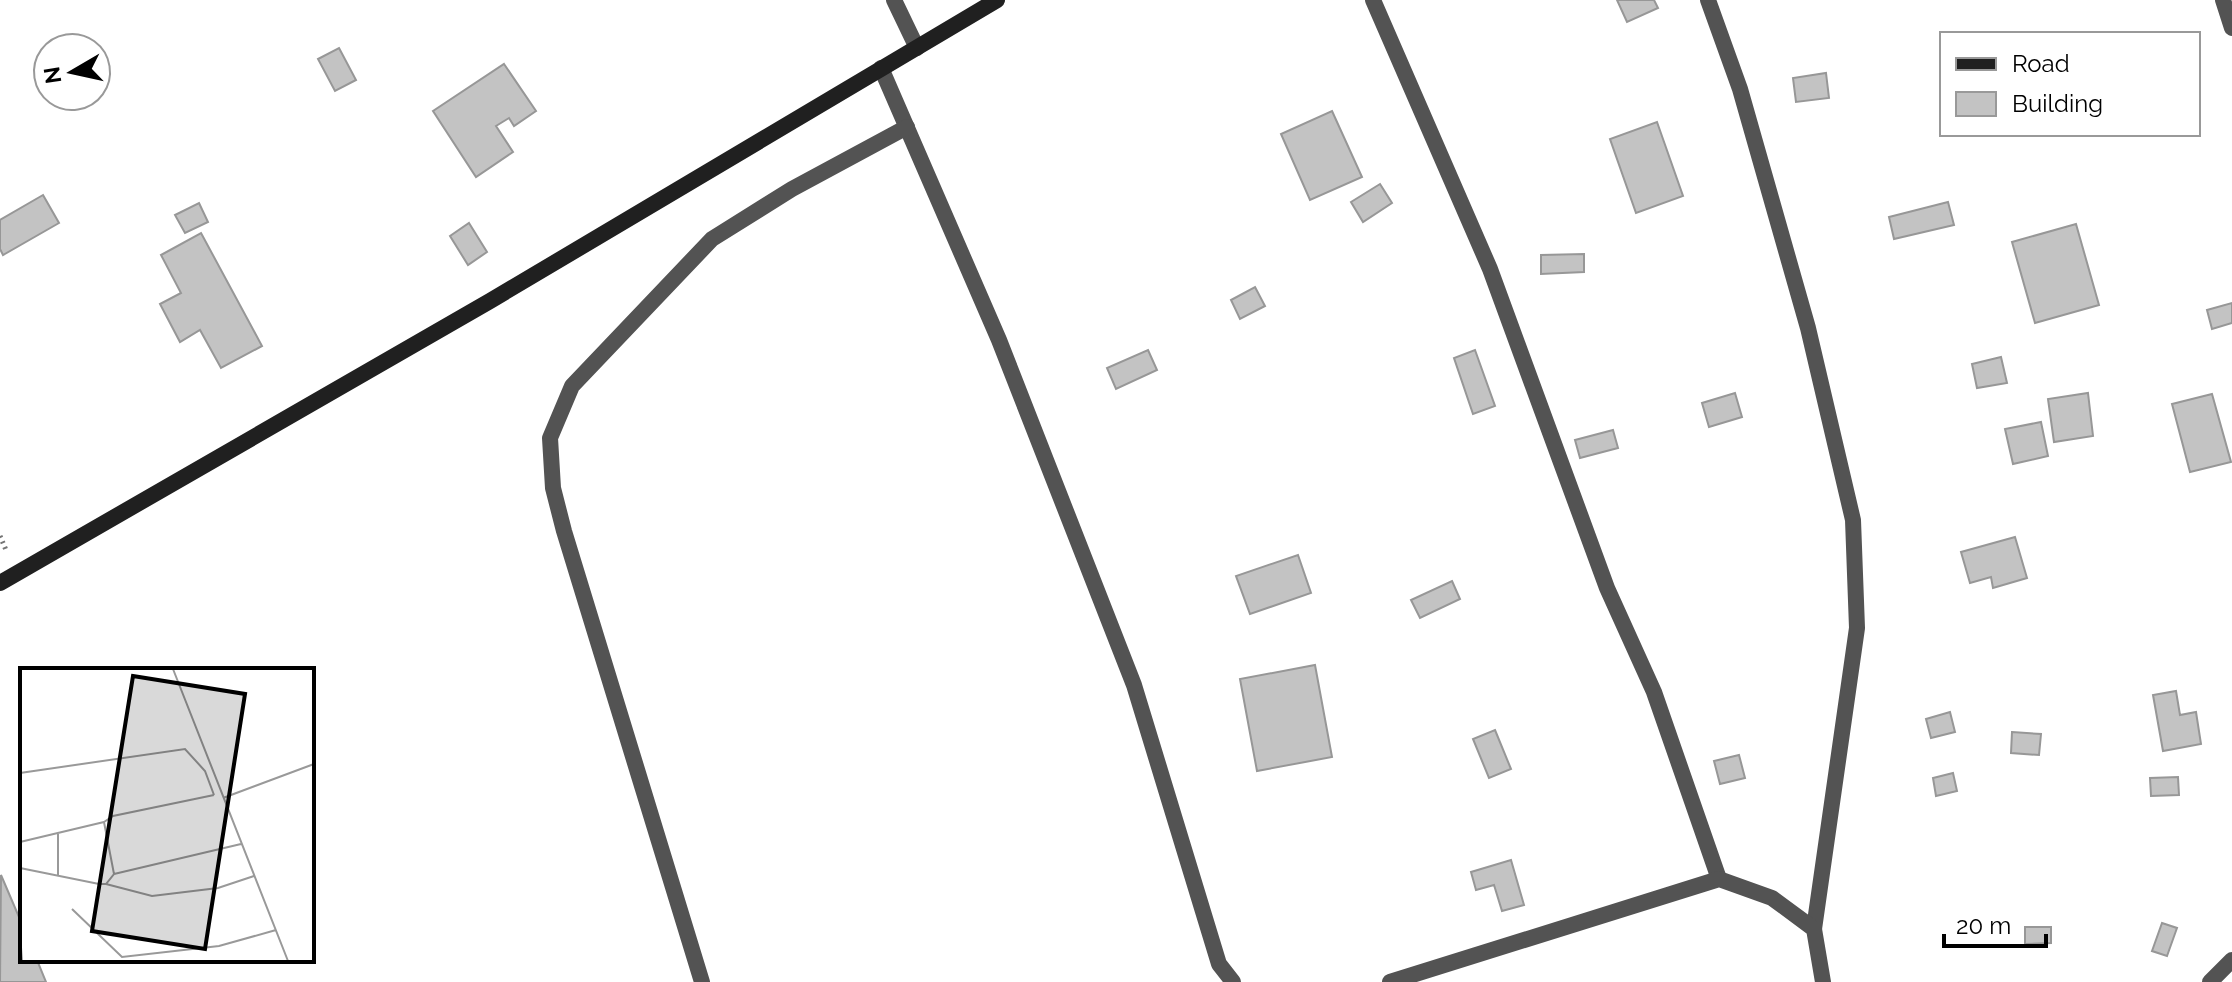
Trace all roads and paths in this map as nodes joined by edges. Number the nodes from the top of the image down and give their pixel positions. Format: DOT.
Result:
graph roads {
  1 [pos="894,0"];
  2 [pos="997,0"];
  3 [pos="1373,0"];
  4 [pos="1708,0"];
  5 [pos="2223,0"];
  6 [pos="2232,28"];
  7 [pos="917,48"];
  8 [pos="881,68"];
  9 [pos="907,127"];
  10 [pos="0,583"];
  11 [pos="1719,879"];
  12 [pos="1814,929"];
  13 [pos="2232,960"];
  14 [pos="702,982"];
  15 [pos="1233,982"];
  16 [pos="1390,982"];
  17 [pos="1823,982"];
  18 [pos="2210,982"];
  1 -- 7 [label="street"];
  2 -- 7 [label="street"];
  3 -- 11 [label="street"];
  4 -- 12 [label="street"];
  5 -- 6 [label="street"];
  7 -- 8 [label="street"];
  8 -- 9 [label="street"];
  8 -- 10 [label="street"];
  9 -- 14 [label="street"];
  9 -- 15 [label="street"];
  11 -- 12 [label="street"];
  11 -- 16 [label="street"];
  12 -- 17 [label="street"];
  13 -- 18 [label="street"];
}
